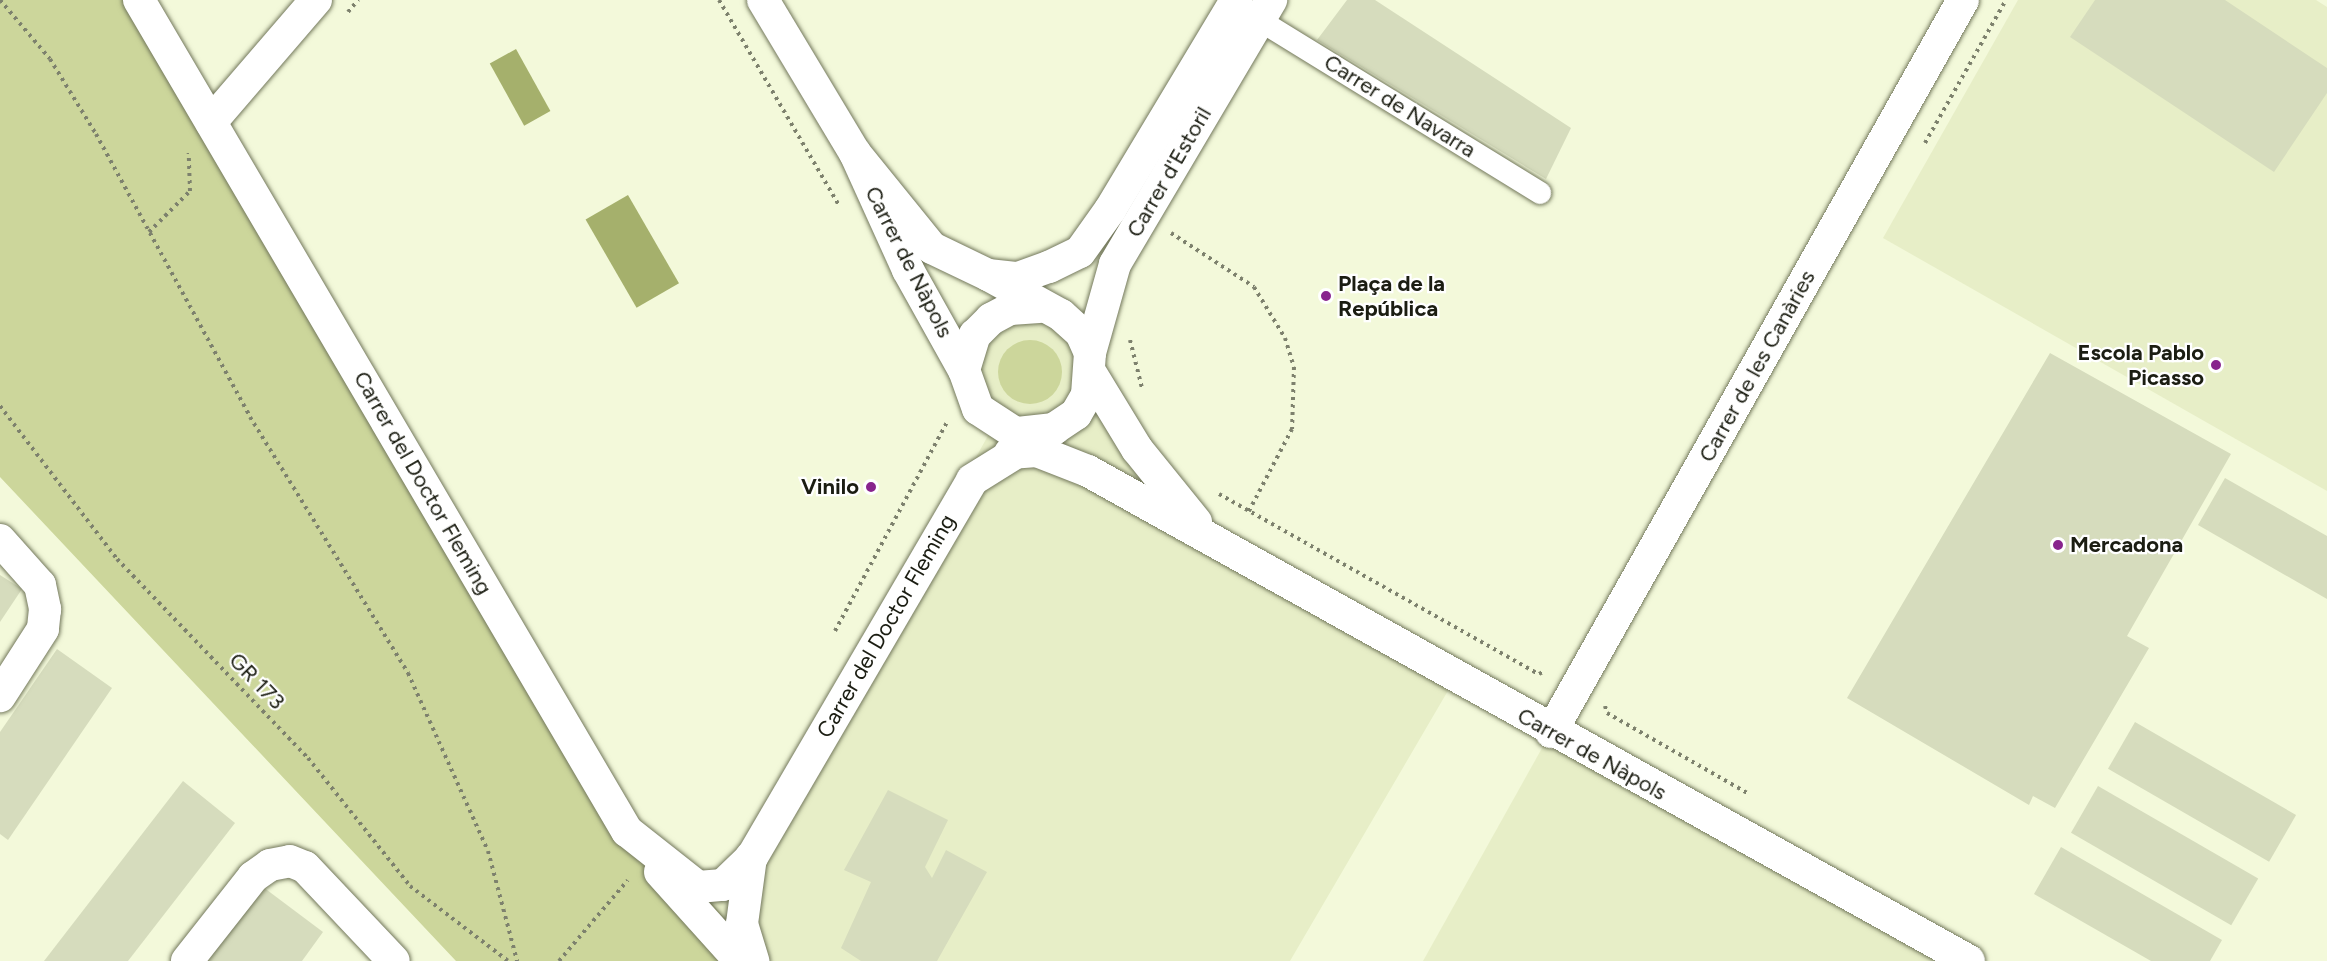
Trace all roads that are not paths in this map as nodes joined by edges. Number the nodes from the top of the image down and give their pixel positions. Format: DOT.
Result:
graph roads {
  1 [pos="139,0"];
  2 [pos="316,0"];
  3 [pos="763,0"];
  4 [pos="1963,0"];
  5 [pos="1245,5"];
  6 [pos="211,122"];
  7 [pos="855,153"];
  8 [pos="1540,193"];
  9 [pos="1015,294"];
  10 [pos="1091,364"];
  11 [pos="964,370"];
  12 [pos="1054,429"];
  13 [pos="1010,453"];
  14 [pos="0,540"];
  15 [pos="1217,544"];
  16 [pos="0,696"];
  17 [pos="1551,732"];
  18 [pos="627,831"];
  19 [pos="752,857"];
  20 [pos="187,961"];
  21 [pos="394,961"];
  22 [pos="740,961"];
  23 [pos="753,961"];
  24 [pos="1969,961"];
  1 -- 6 [label="street, Carrer del Doctor Fleming"];
  2 -- 6 [label="street"];
  3 -- 7 [label="street, Carrer de Nàpols"];
  4 -- 17 [label="street, Carrer de les Canàries"];
  5 -- 8 [label="street, Carrer de Navarra"];
  5 -- 9 [label="street, Carrer d'Estoril"];
  5 -- 10 [label="street, Carrer d'Estoril"];
  6 -- 18 [label="street, Carrer del Doctor Fleming"];
  7 -- 9 [label="street, Carrer de Nàpols"];
  7 -- 11 [label="street, Carrer de Nàpols"];
  9 -- 10 [label="street"];
  9 -- 11 [label="street"];
  10 -- 12 [label="street"];
  10 -- 15 [label="street, Carrer de Nàpols"];
  11 -- 12 [label="street"];
  12 -- 13 [label="street, Carrer del Doctor Fleming"];
  13 -- 15 [label="street, Carrer de Nàpols"];
  13 -- 19 [label="street, Carrer del Doctor Fleming"];
  14 -- 16 [label="street"];
  15 -- 17 [label="street, Carrer de Nàpols"];
  17 -- 24 [label="street, Carrer de Nàpols"];
  18 -- 19 [label="street, Carrer del Doctor Fleming"];
  18 -- 22 [label="street"];
  19 -- 23 [label="street, Carrer del Doctor Fleming"];
  20 -- 21 [label="street"];
}
